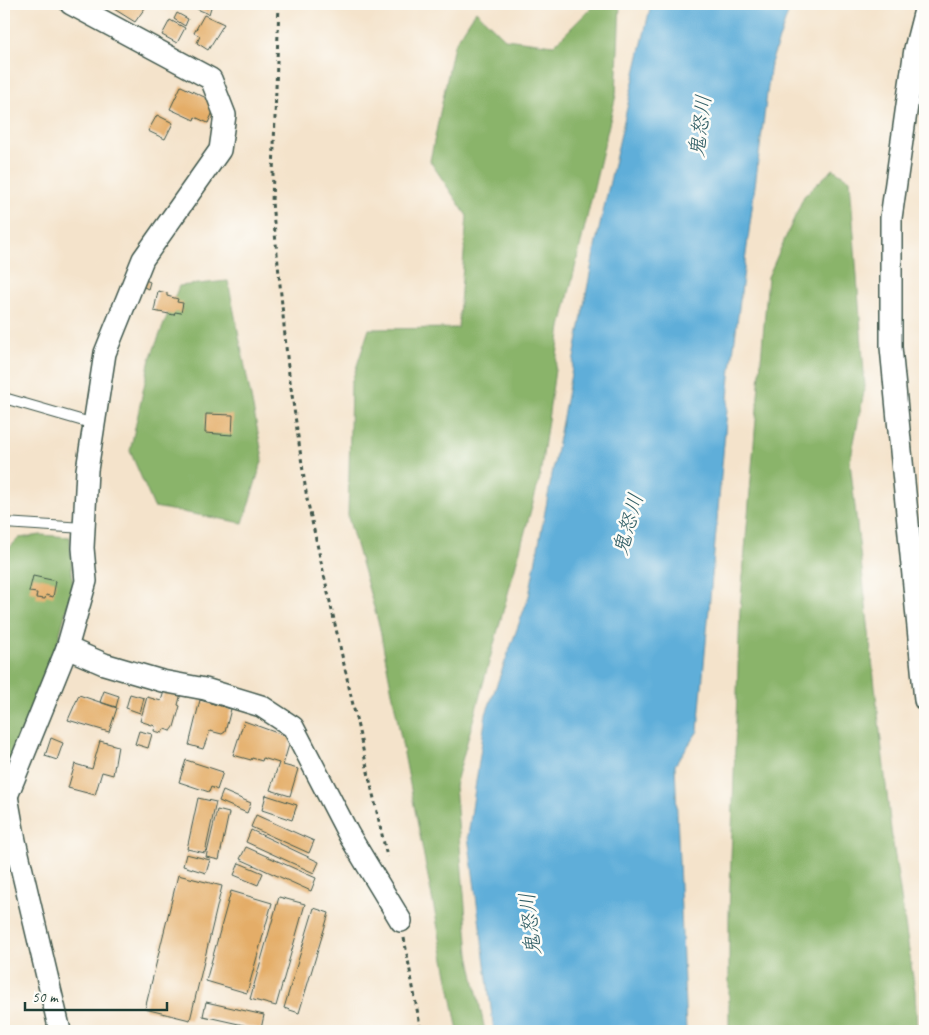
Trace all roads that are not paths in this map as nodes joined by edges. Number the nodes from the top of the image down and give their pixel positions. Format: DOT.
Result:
graph roads {
  1 [pos="71,4"];
  2 [pos="925,10"];
  3 [pos="4,398"];
  4 [pos="94,424"];
  5 [pos="4,523"];
  6 [pos="84,528"];
  7 [pos="67,648"];
  8 [pos="925,700"];
  9 [pos="6,793"];
  10 [pos="401,921"];
  11 [pos="60,1031"];
  1 -- 4 [label="street"];
  2 -- 8 [label="street"];
  3 -- 4 [label="lane"];
  4 -- 6 [label="street"];
  5 -- 6 [label="lane"];
  6 -- 7 [label="street"];
  7 -- 9 [label="street"];
  7 -- 10 [label="street"];
  9 -- 11 [label="street"];
}
